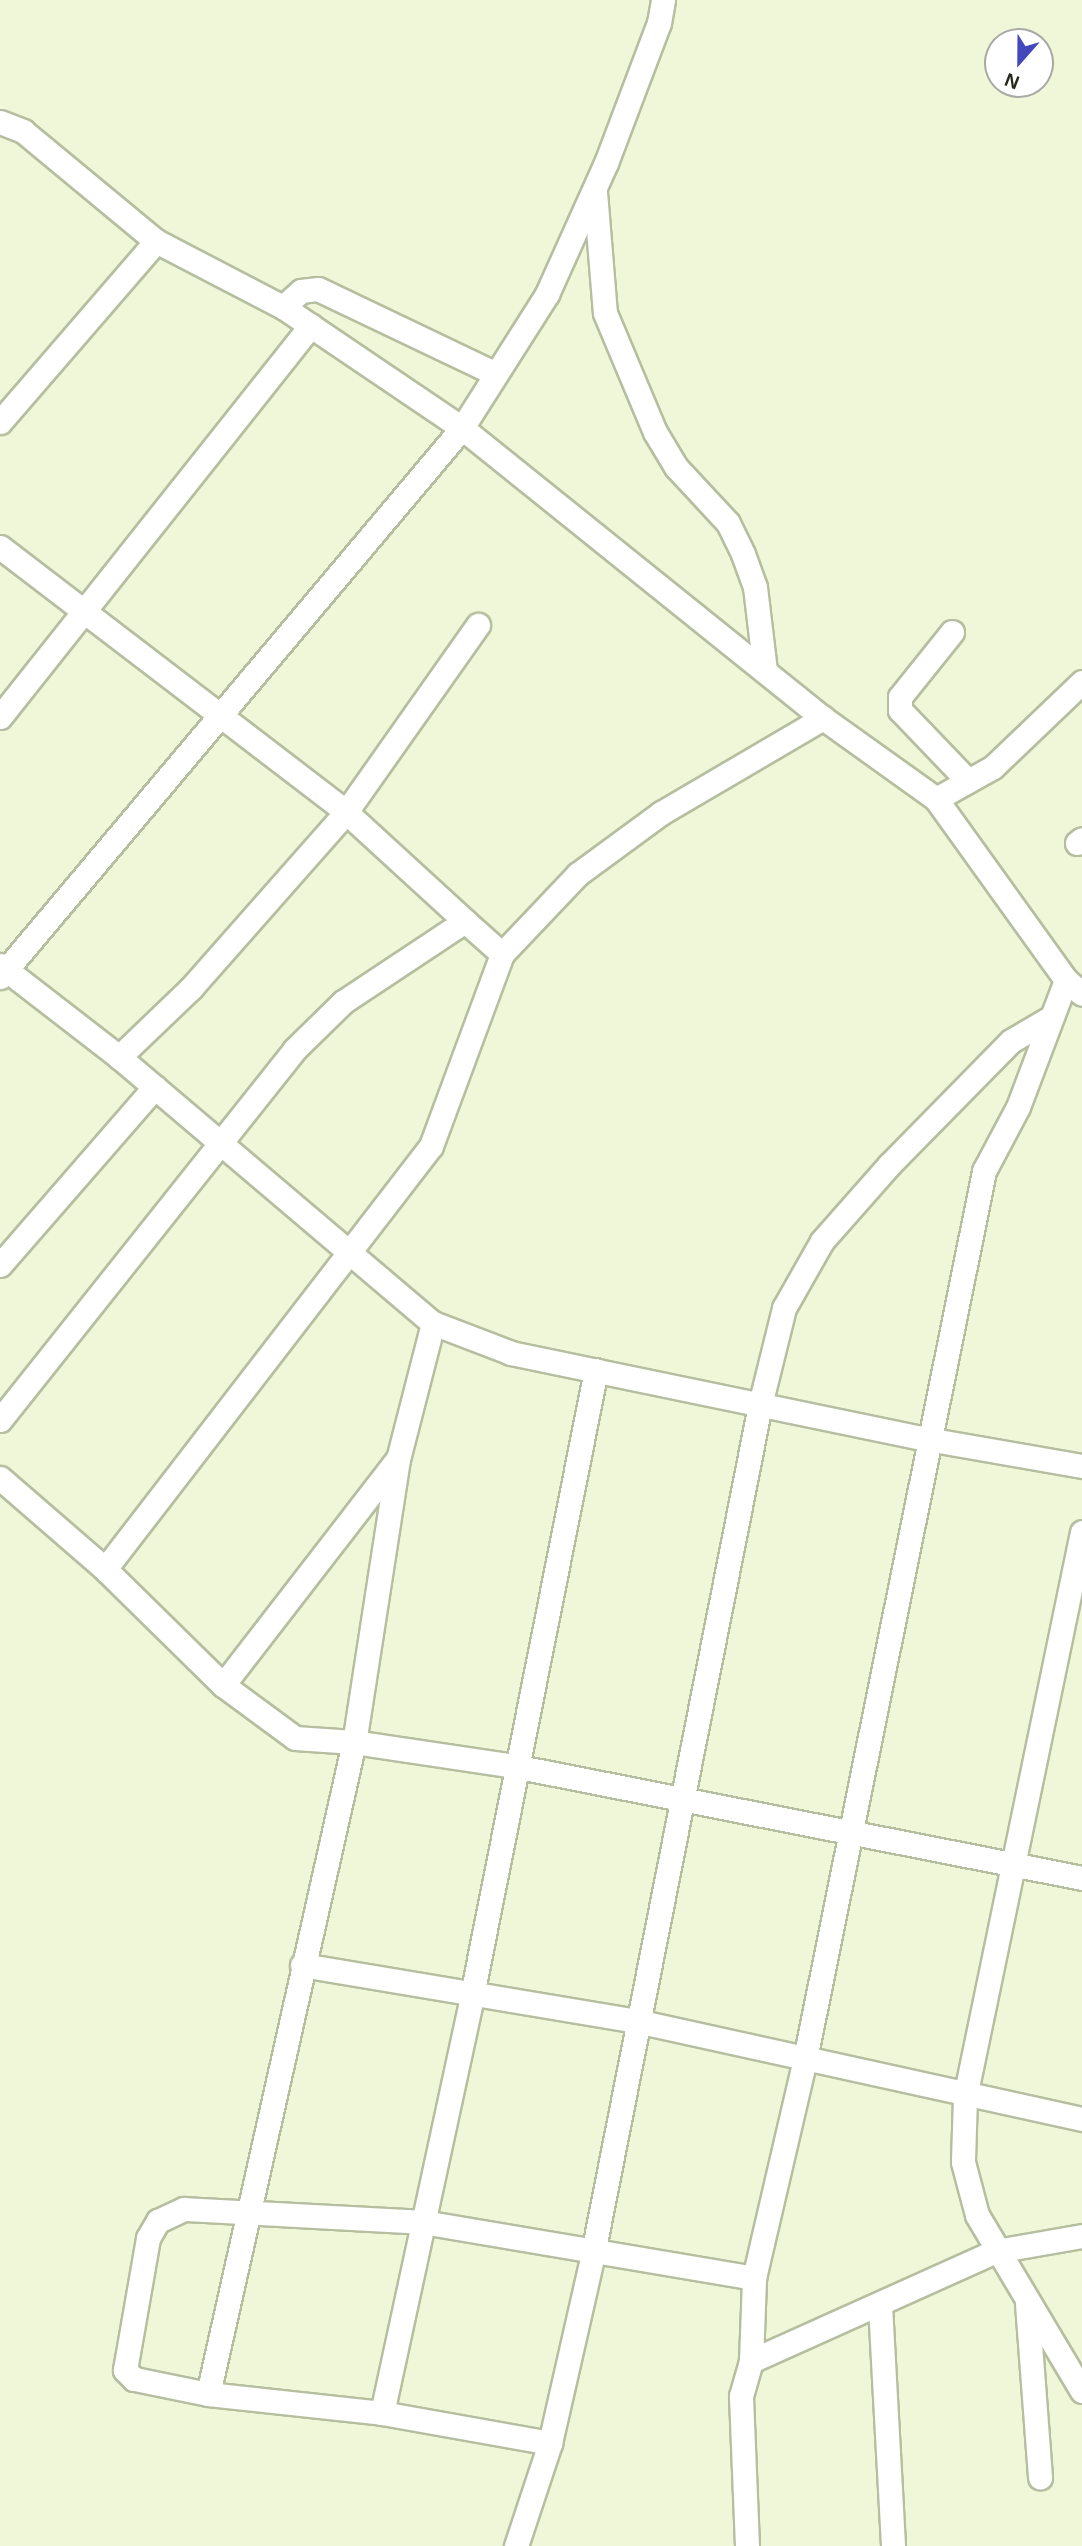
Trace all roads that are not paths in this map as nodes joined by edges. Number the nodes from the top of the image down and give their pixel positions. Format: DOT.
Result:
graph roads {
  1 [pos="663,0"];
  2 [pos="0,122"];
  3 [pos="595,187"];
  4 [pos="156,241"];
  5 [pos="284,307"];
  6 [pos="311,325"];
  7 [pos="496,374"];
  8 [pos="0,422"];
  9 [pos="462,428"];
  10 [pos="0,547"];
  11 [pos="83,611"];
  12 [pos="478,625"];
  13 [pos="952,632"];
  14 [pos="765,671"];
  15 [pos="1082,682"];
  16 [pos="219,715"];
  17 [pos="0,717"];
  18 [pos="823,718"];
  19 [pos="968,781"];
  20 [pos="936,799"];
  21 [pos="346,812"];
  22 [pos="465,921"];
  23 [pos="502,954"];
  24 [pos="2,971"];
  25 [pos="1074,987"];
  26 [pos="1048,1018"];
  27 [pos="118,1057"];
  28 [pos="155,1087"];
  29 [pos="223,1144"];
  30 [pos="353,1252"];
  31 [pos="0,1265"];
  32 [pos="433,1323"];
  33 [pos="596,1370"];
  34 [pos="760,1405"];
  35 [pos="0,1420"];
  36 [pos="927,1439"];
  37 [pos="398,1459"];
  38 [pos="1082,1466"];
  39 [pos="0,1478"];
  40 [pos="1082,1532"];
  41 [pos="104,1569"];
  42 [pos="223,1685"];
  43 [pos="354,1742"];
  44 [pos="514,1766"];
  45 [pos="683,1798"];
  46 [pos="850,1832"];
  47 [pos="1013,1864"];
  48 [pos="1082,1878"];
  49 [pos="302,1965"];
  50 [pos="472,1995"];
  51 [pos="641,2022"];
  52 [pos="804,2059"];
  53 [pos="965,2096"];
  54 [pos="1082,2119"];
  55 [pos="249,2212"];
  56 [pos="423,2222"];
  57 [pos="1082,2236"];
  58 [pos="996,2251"];
  59 [pos="593,2253"];
  60 [pos="754,2278"];
  61 [pos="1027,2301"];
  62 [pos="880,2305"];
  63 [pos="751,2361"];
  64 [pos="1082,2392"];
  65 [pos="208,2394"];
  66 [pos="382,2413"];
  67 [pos="550,2443"];
  68 [pos="1040,2478"];
  69 [pos="516,2546"];
  70 [pos="747,2546"];
  71 [pos="893,2546"];
  1 -- 3 [label="street"];
  2 -- 4 [label="street"];
  3 -- 7 [label="street"];
  3 -- 14 [label="street"];
  4 -- 5 [label="street"];
  4 -- 8 [label="street"];
  5 -- 6 [label="street"];
  5 -- 7 [label="street"];
  6 -- 9 [label="street"];
  6 -- 11 [label="street"];
  7 -- 9 [label="street"];
  9 -- 14 [label="street"];
  9 -- 16 [label="street"];
  10 -- 11 [label="street"];
  11 -- 16 [label="street"];
  11 -- 17 [label="street"];
  12 -- 21 [label="street"];
  13 -- 19 [label="street"];
  14 -- 18 [label="street"];
  15 -- 19 [label="street"];
  16 -- 21 [label="street"];
  16 -- 24 [label="street"];
  18 -- 20 [label="street"];
  18 -- 23 [label="street"];
  19 -- 20 [label="street"];
  20 -- 25 [label="street"];
  21 -- 22 [label="street"];
  21 -- 27 [label="street"];
  22 -- 23 [label="street"];
  22 -- 29 [label="street"];
  23 -- 30 [label="street"];
  24 -- 27 [label="street"];
  25 -- 26 [label="street"];
  26 -- 34 [label="street"];
  26 -- 36 [label="street"];
  27 -- 28 [label="street"];
  28 -- 29 [label="street"];
  28 -- 31 [label="street"];
  29 -- 30 [label="street"];
  29 -- 35 [label="street"];
  30 -- 32 [label="street"];
  30 -- 41 [label="street"];
  32 -- 33 [label="street"];
  32 -- 37 [label="street"];
  33 -- 34 [label="street"];
  33 -- 44 [label="street"];
  34 -- 36 [label="street"];
  34 -- 45 [label="street"];
  36 -- 38 [label="street"];
  36 -- 46 [label="street"];
  37 -- 42 [label="street"];
  37 -- 43 [label="street"];
  39 -- 41 [label="street"];
  40 -- 47 [label="street"];
  41 -- 42 [label="street"];
  42 -- 43 [label="street"];
  43 -- 44 [label="street"];
  43 -- 49 [label="street"];
  44 -- 45 [label="street"];
  44 -- 50 [label="street"];
  45 -- 46 [label="street"];
  45 -- 51 [label="street"];
  46 -- 47 [label="street"];
  46 -- 52 [label="street"];
  47 -- 48 [label="street"];
  47 -- 53 [label="street"];
  49 -- 50 [label="street"];
  49 -- 55 [label="street"];
  50 -- 51 [label="street"];
  50 -- 56 [label="street"];
  51 -- 52 [label="street"];
  51 -- 59 [label="street"];
  52 -- 53 [label="street"];
  52 -- 60 [label="street"];
  53 -- 54 [label="street"];
  53 -- 58 [label="street"];
  55 -- 56 [label="street"];
  55 -- 65 [label="street"];
  55 -- 65 [label="street"];
  56 -- 59 [label="street"];
  56 -- 66 [label="street"];
  57 -- 58 [label="street"];
  58 -- 61 [label="street"];
  58 -- 62 [label="street"];
  59 -- 60 [label="street"];
  59 -- 67 [label="street"];
  60 -- 63 [label="street"];
  61 -- 64 [label="street"];
  61 -- 68 [label="street"];
  62 -- 63 [label="street"];
  62 -- 71 [label="street"];
  63 -- 70 [label="street"];
  65 -- 66 [label="street"];
  66 -- 67 [label="street"];
  67 -- 69 [label="street"];
}
